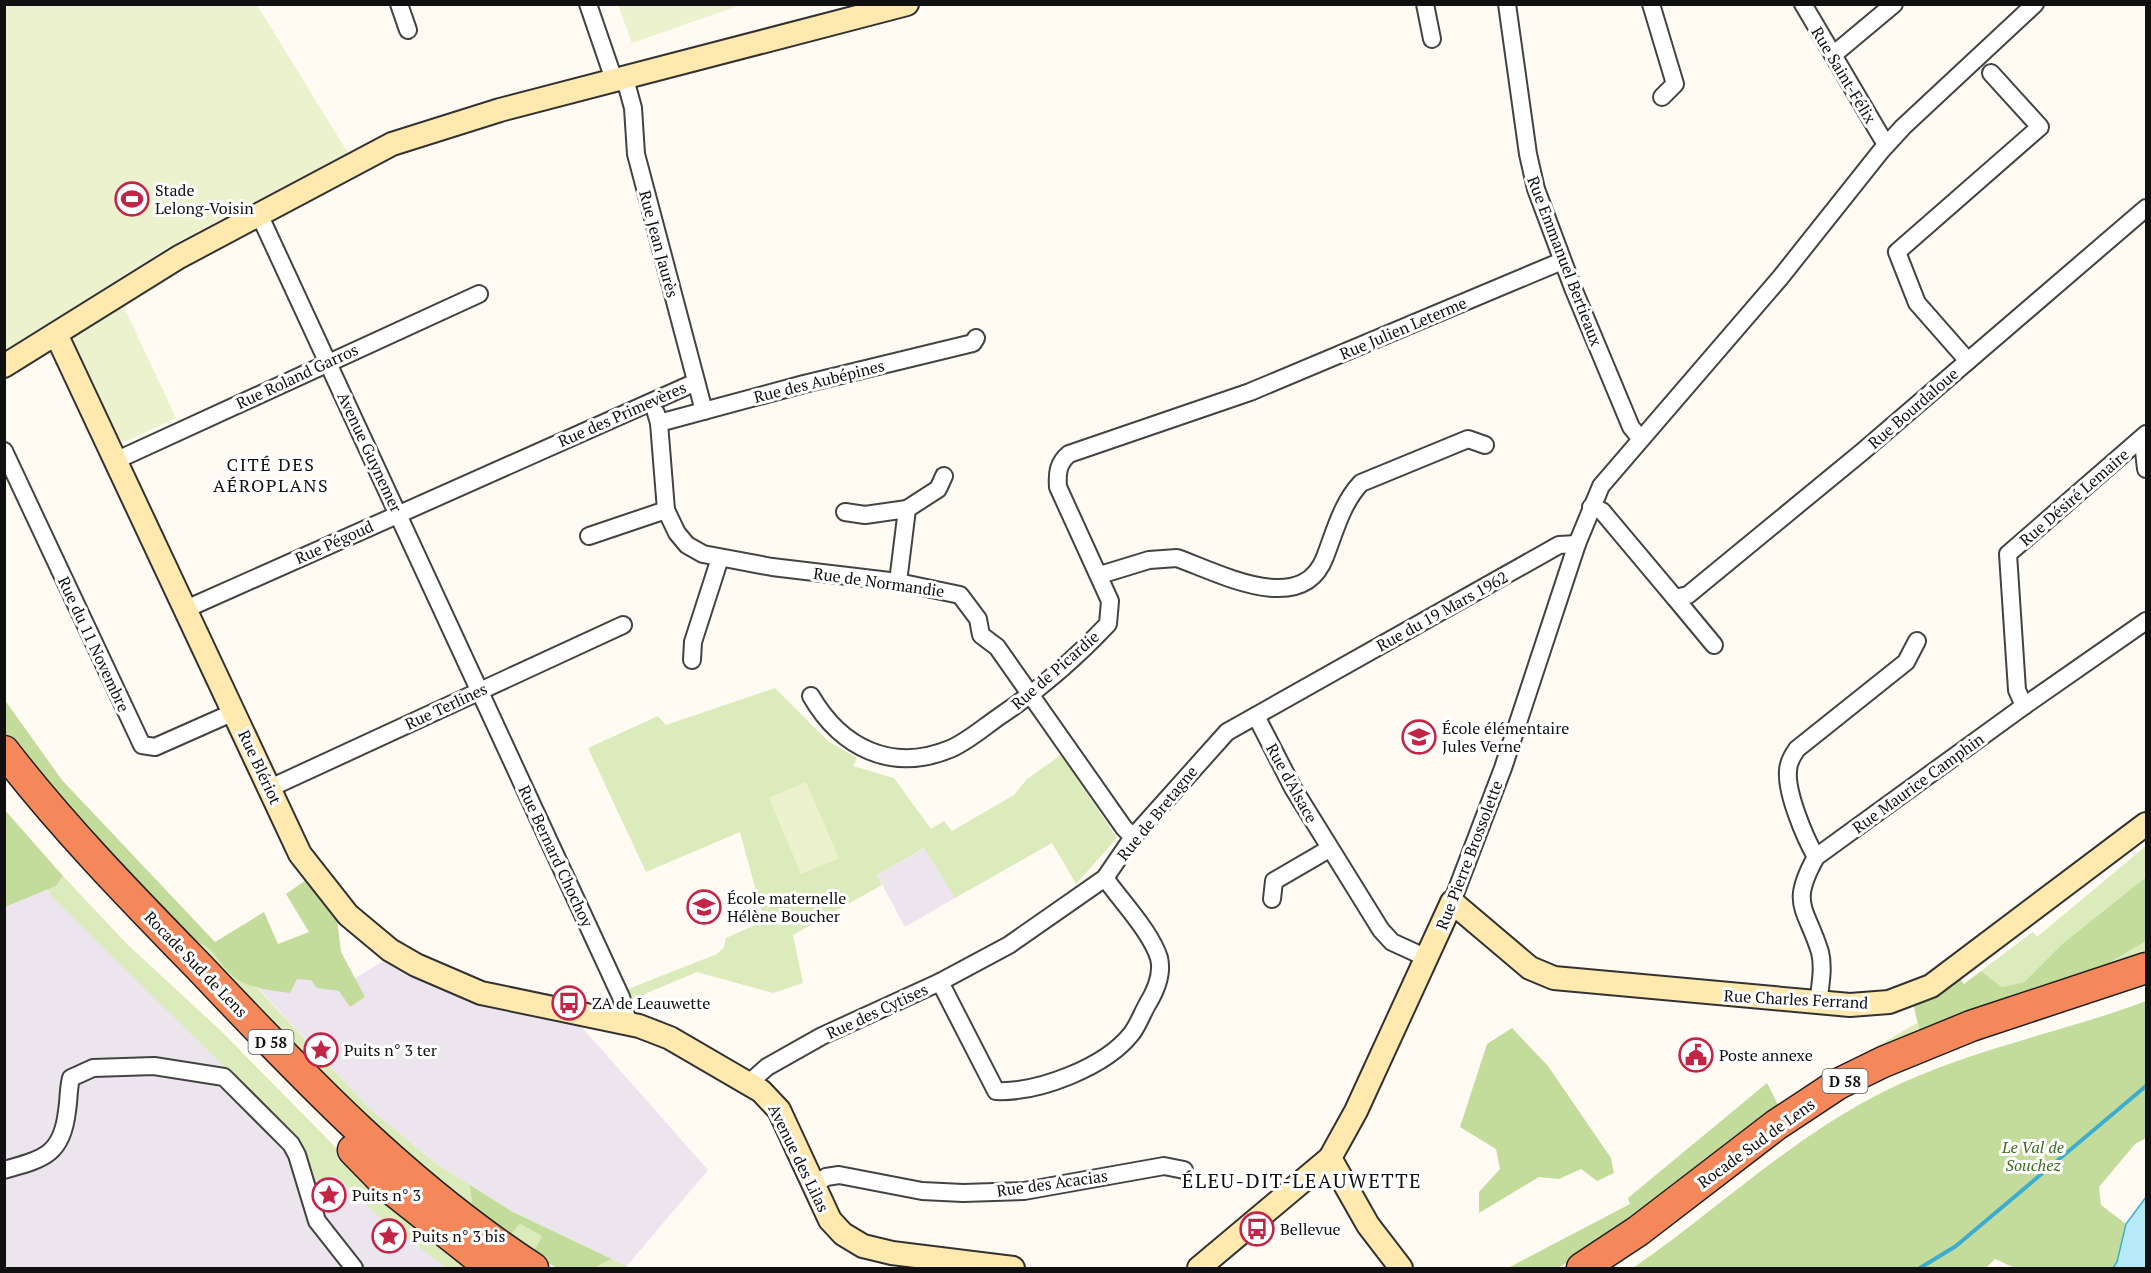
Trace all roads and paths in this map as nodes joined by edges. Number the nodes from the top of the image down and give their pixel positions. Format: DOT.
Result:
graph roads {
  1 [pos="399,4"];
  2 [pos="588,4"];
  3 [pos="907,4"];
  4 [pos="1425,4"];
  5 [pos="1507,4"];
  6 [pos="1651,4"];
  7 [pos="1803,4"];
  8 [pos="1894,4"];
  9 [pos="2035,4"];
  10 [pos="865,10"];
  11 [pos="408,30"];
  12 [pos="1432,39"];
  13 [pos="1833,55"];
  14 [pos="1991,73"];
  15 [pos="619,78"];
  16 [pos="1662,97"];
  17 [pos="1888,143"];
  18 [pos="2146,208"];
  19 [pos="259,214"];
  20 [pos="1562,261"];
  21 [pos="479,294"];
  22 [pos="56,334"];
  23 [pos="976,338"];
  24 [pos="1968,361"];
  25 [pos="328,362"];
  26 [pos="4,366"];
  27 [pos="696,382"];
  28 [pos="1244,394"];
  29 [pos="652,402"];
  30 [pos="704,411"];
  31 [pos="659,423"];
  32 [pos="1640,438"];
  33 [pos="2143,438"];
  34 [pos="1485,445"];
  35 [pos="548,447"];
  36 [pos="4,451"];
  37 [pos="117,460"];
  38 [pos="2146,469"];
  39 [pos="944,476"];
  40 [pos="1591,507"];
  41 [pos="907,509"];
  42 [pos="666,510"];
  43 [pos="845,512"];
  44 [pos="399,513"];
  45 [pos="588,536"];
  46 [pos="1577,544"];
  47 [pos="720,558"];
  48 [pos="1100,575"];
  49 [pos="898,582"];
  50 [pos="1675,598"];
  51 [pos="186,609"];
  52 [pos="2146,621"];
  53 [pos="623,625"];
  54 [pos="1917,641"];
  55 [pos="1714,645"];
  56 [pos="692,660"];
  57 [pos="1309,686"];
  58 [pos="481,690"];
  59 [pos="1031,695"];
  60 [pos="811,696"];
  61 [pos="2024,706"];
  62 [pos="234,712"];
  63 [pos="1256,716"];
  64 [pos="4,752"];
  65 [pos="270,788"];
  66 [pos="14,789"];
  67 [pos="2146,824"];
  68 [pos="1133,837"];
  69 [pos="1329,849"];
  70 [pos="1816,857"];
  71 [pos="1105,878"];
  72 [pos="1272,899"];
  73 [pos="1452,902"];
  74 [pos="1008,945"];
  75 [pos="1427,958"];
  76 [pos="2146,968"];
  77 [pos="940,982"];
  78 [pos="2146,988"];
  79 [pos="1818,1003"];
  80 [pos="628,1022"];
  81 [pos="749,1083"];
  82 [pos="1330,1158"];
  83 [pos="4,1170"];
  84 [pos="1184,1170"];
  85 [pos="1306,1180"];
  86 [pos="816,1185"];
  87 [pos="1348,1188"];
  88 [pos="1204,1267"];
  89 [pos="354,1269"];
  90 [pos="491,1269"];
  91 [pos="533,1269"];
  92 [pos="1013,1269"];
  93 [pos="1401,1269"];
  94 [pos="1582,1269"];
  95 [pos="1616,1269"];
  1 -- 11 [label="street"];
  2 -- 15 [label="street, Rue Jean Jaurès"];
  3 -- 10 [label="street"];
  4 -- 12 [label="street"];
  5 -- 20 [label="street, Rue Emmanuel Bertieaux"];
  6 -- 16 [label="street"];
  7 -- 13 [label="street, Rue Saint-Félix"];
  8 -- 13 [label="street"];
  9 -- 17 [label="street, Rue Pierre Brossolette"];
  10 -- 15 [label="street"];
  13 -- 17 [label="street, Rue Saint-Félix"];
  14 -- 24 [label="street"];
  15 -- 19 [label="street"];
  15 -- 27 [label="street, Rue Jean Jaurès"];
  17 -- 32 [label="street, Rue Pierre Brossolette"];
  18 -- 24 [label="street, Rue Bourdaloue"];
  19 -- 22 [label="street"];
  19 -- 25 [label="street, Avenue Guynemer"];
  20 -- 28 [label="street, Rue Julien Leterme"];
  20 -- 32 [label="street, Rue Emmanuel Bertieaux"];
  21 -- 25 [label="street, Rue Roland Garros"];
  22 -- 26 [label="street"];
  22 -- 37 [label="street, Rue Blériot"];
  23 -- 30 [label="street, Rue des Aubépines"];
  24 -- 50 [label="street, Rue Bourdaloue"];
  25 -- 37 [label="street, Rue Roland Garros"];
  25 -- 44 [label="street, Avenue Guynemer"];
  27 -- 29 [label="street, Rue des Primevères"];
  27 -- 30 [label="street, Rue Jean Jaurès"];
  28 -- 48 [label="street, Rue de Picardie"];
  29 -- 31 [label="street"];
  29 -- 35 [label="street, Rue des Primevères"];
  30 -- 31 [label="street, Rue des Aubépines"];
  31 -- 42 [label="street"];
  32 -- 40 [label="street, Rue Pierre Brossolette"];
  33 -- 38 [label="street"];
  33 -- 61 [label="street, Rue Désiré Lemaire"];
  34 -- 48 [label="street"];
  35 -- 44 [label="street, Rue Pégoud"];
  36 -- 62 [label="street, Rue du 11 Novembre"];
  37 -- 51 [label="street, Rue Blériot"];
  39 -- 41 [label="street"];
  40 -- 46 [label="street, Rue Pierre Brossolette"];
  40 -- 50 [label="street"];
  41 -- 43 [label="street"];
  41 -- 49 [label="street"];
  42 -- 45 [label="street"];
  42 -- 47 [label="street, Rue de Normandie"];
  44 -- 51 [label="street, Rue Pégoud"];
  44 -- 58 [label="street, Avenue Guynemer"];
  46 -- 57 [label="street, Rue du 19 Mars 1962"];
  46 -- 73 [label="street, Rue Pierre Brossolette"];
  47 -- 49 [label="street, Rue de Normandie"];
  47 -- 56 [label="street"];
  48 -- 59 [label="street, Rue de Picardie"];
  49 -- 59 [label="street, Rue de Normandie"];
  50 -- 55 [label="street"];
  51 -- 62 [label="street, Rue Blériot"];
  52 -- 61 [label="street, Rue Maurice Camphin"];
  53 -- 58 [label="street, Rue Terlines"];
  54 -- 70 [label="street"];
  57 -- 63 [label="street, Rue de Bretagne"];
  58 -- 65 [label="street, Rue Terlines"];
  58 -- 80 [label="street, Rue Bernard Chochoy"];
  59 -- 60 [label="street, Rue de Picardie"];
  59 -- 68 [label="street, Rue de Normandie"];
  61 -- 70 [label="street, Rue Maurice Camphin"];
  62 -- 65 [label="street, Rue Blériot"];
  63 -- 68 [label="street, Rue de Bretagne"];
  63 -- 69 [label="street, Rue d'Alsace"];
  64 -- 66 [label="highway, D 58"];
  65 -- 80 [label="street, Rue Blériot"];
  66 -- 90 [label="highway, Rocade Sud de Lens / D 58"];
  66 -- 91 [label="highway, Rocade Sud de Lens / D 58"];
  67 -- 79 [label="street, Rue Charles Ferrand"];
  68 -- 71 [label="street, Rue de Bretagne"];
  69 -- 72 [label="street"];
  69 -- 75 [label="street, Rue d'Alsace"];
  70 -- 79 [label="street, Rue Maurice Camphin"];
  71 -- 74 [label="street, Rue de Bretagne"];
  71 -- 77 [label="street"];
  73 -- 75 [label="street, Rue Pierre Brossolette"];
  73 -- 79 [label="street, Rue Charles Ferrand"];
  74 -- 77 [label="street, Rue des Cytises"];
  75 -- 82 [label="street, Rue Pierre Brossolette"];
  76 -- 94 [label="highway, Rocade Sud de Lens / D 58"];
  77 -- 81 [label="street, Rue des Cytises"];
  78 -- 95 [label="highway, Rocade Sud de Lens / D 58"];
  80 -- 81 [label="street, Avenue des Lilas"];
  81 -- 86 [label="street, Avenue des Lilas"];
  82 -- 85 [label="street, Rue Pierre Brossolette"];
  82 -- 87 [label="street"];
  83 -- 89 [label="street"];
  84 -- 86 [label="street, Rue des Acacias"];
  85 -- 87 [label="street"];
  85 -- 88 [label="street, Rue Pierre Brossolette"];
  86 -- 92 [label="street, Avenue des Lilas"];
  87 -- 93 [label="street"];
}
